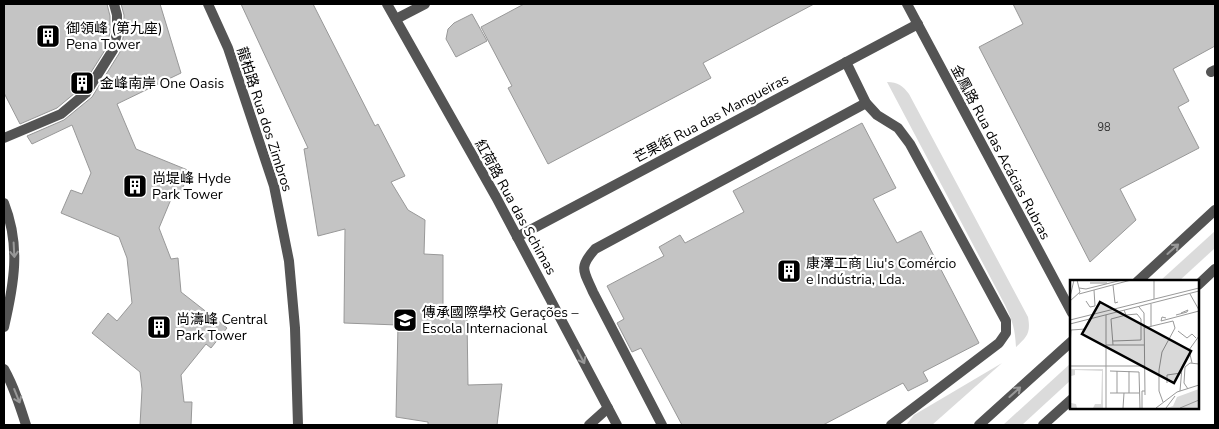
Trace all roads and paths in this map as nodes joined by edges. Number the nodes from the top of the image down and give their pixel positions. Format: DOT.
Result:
graph roads {
  1 [pos="114,4"];
  2 [pos="208,4"];
  3 [pos="387,4"];
  4 [pos="425,4"];
  5 [pos="907,4"];
  6 [pos="396,19"];
  7 [pos="918,24"];
  8 [pos="846,62"];
  9 [pos="866,103"];
  10 [pos="4,138"];
  11 [pos="4,203"];
  12 [pos="1215,210"];
  13 [pos="517,237"];
  14 [pos="1215,269"];
  15 [pos="1139,280"];
  16 [pos="1199,284"];
  17 [pos="1070,309"];
  18 [pos="4,327"];
  19 [pos="1070,343"];
  20 [pos="4,369"];
  21 [pos="1070,401"];
  22 [pos="608,408"];
  23 [pos="26,425"];
  24 [pos="298,425"];
  25 [pos="589,425"];
  26 [pos="617,425"];
  27 [pos="662,425"];
  28 [pos="891,425"];
  29 [pos="979,425"];
  30 [pos="1043,425"];
  1 -- 10 [label="street"];
  2 -- 24 [label="street, 龍柏路 Rua dos Zimbros"];
  3 -- 6 [label="street, 紅荷路 Rua das Schimas"];
  4 -- 6 [label="street"];
  5 -- 7 [label="street, 金鳳路 Rua das Acácias Rubras"];
  6 -- 13 [label="street, 紅荷路 Rua das Schimas"];
  7 -- 8 [label="street, 芒果街 Rua das Mangueiras"];
  7 -- 17 [label="street, 金鳳路 Rua das Acácias Rubras"];
  8 -- 9 [label="street"];
  8 -- 13 [label="street, 芒果街 Rua das Mangueiras"];
  9 -- 27 [label="street"];
  9 -- 28 [label="street"];
  11 -- 18 [label="street, one-way"];
  15 -- 12 [label="street, one-way"];
  13 -- 22 [label="street, 紅荷路 Rua das Schimas, one-way"];
  14 -- 16 [label="street"];
  29 -- 19 [label="street, one-way"];
  20 -- 23 [label="street, one-way"];
  21 -- 30 [label="street"];
  22 -- 25 [label="street"];
  22 -- 26 [label="street, 紅荷路 Rua das Schimas"];
}
